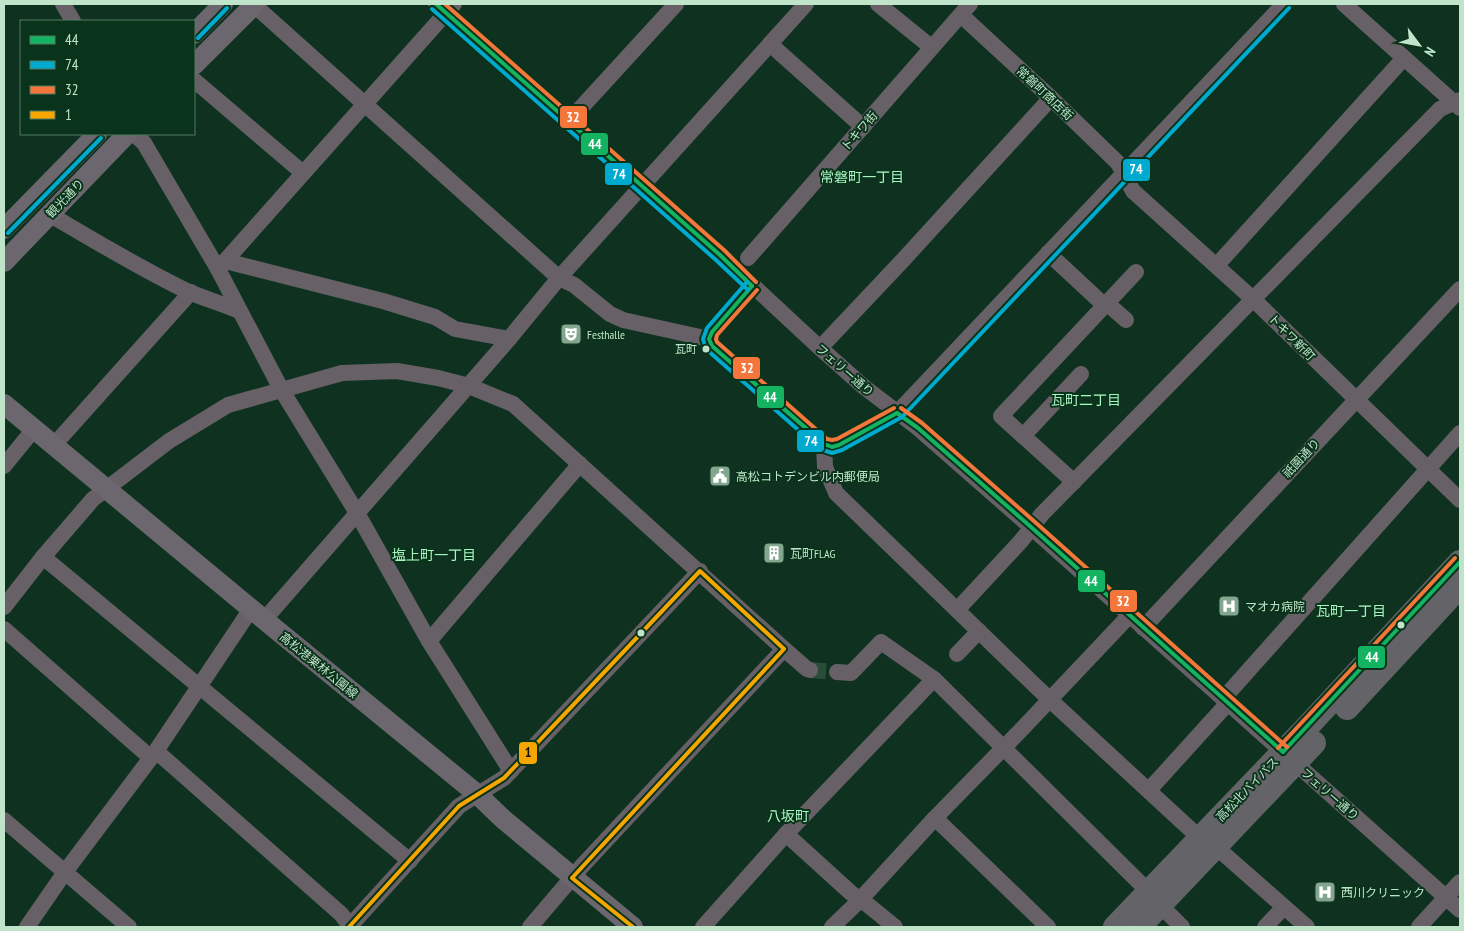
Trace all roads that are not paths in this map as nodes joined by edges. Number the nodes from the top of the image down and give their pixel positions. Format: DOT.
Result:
graph roads {
  1 [pos="63,4"];
  2 [pos="223,4"];
  3 [pos="254,4"];
  4 [pos="806,4"];
  5 [pos="878,4"];
  6 [pos="1284,4"];
  7 [pos="1344,4"];
  8 [pos="671,6"];
  9 [pos="446,7"];
  10 [pos="966,9"];
  11 [pos="72,20"];
  12 [pos="195,33"];
  13 [pos="770,44"];
  14 [pos="932,47"];
  15 [pos="1404,58"];
  16 [pos="195,64"];
  17 [pos="195,81"];
  18 [pos="1051,98"];
  19 [pos="1458,103"];
  20 [pos="365,105"];
  21 [pos="568,122"];
  22 [pos="863,127"];
  23 [pos="96,135"];
  24 [pos="126,135"];
  25 [pos="135,135"];
  26 [pos="303,173"];
  27 [pos="1124,174"];
  28 [pos="643,186"];
  29 [pos="49,214"];
  30 [pos="4,229"];
  31 [pos="1048,253"];
  32 [pos="748,258"];
  33 [pos="4,262"];
  34 [pos="221,265"];
  35 [pos="1217,265"];
  36 [pos="1136,272"];
  37 [pos="559,278"];
  38 [pos="1460,289"];
  39 [pos="191,292"];
  40 [pos="1254,300"];
  41 [pos="1105,306"];
  42 [pos="240,310"];
  43 [pos="1126,320"];
  44 [pos="509,339"];
  45 [pos="709,339"];
  46 [pos="820,348"];
  47 [pos="1081,374"];
  48 [pos="469,386"];
  49 [pos="282,389"];
  50 [pos="1355,400"];
  51 [pos="4,404"];
  52 [pos="897,413"];
  53 [pos="34,429"];
  54 [pos="1460,434"];
  55 [pos="1022,436"];
  56 [pos="824,444"];
  57 [pos="54,445"];
  58 [pos="580,464"];
  59 [pos="4,466"];
  60 [pos="1428,470"];
  61 [pos="1074,482"];
  62 [pos="107,489"];
  63 [pos="1460,500"];
  64 [pos="357,513"];
  65 [pos="1031,527"];
  66 [pos="43,557"];
  67 [pos="1460,562"];
  68 [pos="700,571"];
  69 [pos="1460,586"];
  70 [pos="4,607"];
  71 [pos="957,610"];
  72 [pos="257,614"];
  73 [pos="1129,616"];
  74 [pos="1143,628"];
  75 [pos="4,629"];
  76 [pos="979,631"];
  77 [pos="429,641"];
  78 [pos="784,649"];
  79 [pos="957,654"];
  80 [pos="810,670"];
  81 [pos="837,672"];
  82 [pos="934,679"];
  83 [pos="200,686"];
  84 [pos="1049,699"];
  85 [pos="1226,701"];
  86 [pos="1004,748"];
  87 [pos="153,755"];
  88 [pos="1289,758"];
  89 [pos="511,771"];
  90 [pos="1149,790"];
  91 [pos="478,794"];
  92 [pos="935,818"];
  93 [pos="4,820"];
  94 [pos="786,834"];
  95 [pos="1209,842"];
  96 [pos="410,861"];
  97 [pos="64,872"];
  98 [pos="572,878"];
  99 [pos="1460,882"];
  100 [pos="1446,897"];
  101 [pos="1154,898"];
  102 [pos="860,899"];
  103 [pos="1284,907"];
  104 [pos="1460,910"];
  105 [pos="27,927"];
  106 [pos="129,927"];
  107 [pos="350,927"];
  108 [pos="530,927"];
  109 [pos="633,927"];
  110 [pos="703,927"];
  111 [pos="832,927"];
  112 [pos="895,927"];
  113 [pos="1048,927"];
  114 [pos="1115,927"];
  115 [pos="1139,927"];
  116 [pos="1182,927"];
  117 [pos="1265,927"];
  118 [pos="1307,927"];
  119 [pos="1419,927"];
  1 -- 11 [label="street"];
  2 -- 12 [label="main road"];
  3 -- 16 [label="main road"];
  3 -- 20 [label="street"];
  4 -- 13 [label="street"];
  5 -- 14 [label="street"];
  6 -- 27 [label="street"];
  7 -- 15 [label="street"];
  8 -- 21 [label="street"];
  9 -- 20 [label="street"];
  9 -- 21 [label="street, フェリー通り"];
  10 -- 14 [label="street, トキワ街"];
  10 -- 18 [label="street, 常磐町商店街"];
  13 -- 22 [label="street"];
  13 -- 28 [label="street"];
  14 -- 22 [label="street, トキワ街"];
  15 -- 19 [label="street"];
  15 -- 35 [label="street"];
  17 -- 26 [label="street"];
  18 -- 27 [label="street, 常磐町商店街"];
  18 -- 46 [label="street"];
  19 -- 40 [label="street"];
  20 -- 26 [label="street"];
  20 -- 37 [label="street"];
  21 -- 28 [label="street, フェリー通り"];
  22 -- 32 [label="street, トキワ街"];
  23 -- 30 [label="main road, 観光通り"];
  24 -- 29 [label="main road, 観光通り"];
  25 -- 34 [label="street"];
  26 -- 34 [label="street"];
  27 -- 31 [label="street"];
  27 -- 35 [label="street, トキワ新町"];
  28 -- 37 [label="street"];
  28 -- 46 [label="street, フェリー通り"];
  29 -- 33 [label="main road, 観光通り"];
  29 -- 39 [label="street"];
  31 -- 41 [label="street"];
  31 -- 52 [label="street"];
  34 -- 42 [label="street"];
  34 -- 44 [label="street"];
  35 -- 40 [label="street, トキワ新町"];
  36 -- 41 [label="street"];
  37 -- 44 [label="street"];
  37 -- 45 [label="street"];
  38 -- 50 [label="street, 祇園通り"];
  39 -- 42 [label="street"];
  39 -- 57 [label="street"];
  40 -- 50 [label="street, トキワ新町"];
  40 -- 61 [label="street"];
  41 -- 43 [label="street"];
  41 -- 55 [label="street"];
  42 -- 49 [label="street"];
  44 -- 48 [label="street"];
  46 -- 52 [label="street, フェリー通り"];
  47 -- 55 [label="street"];
  48 -- 49 [label="street"];
  48 -- 58 [label="street"];
  48 -- 64 [label="street"];
  49 -- 62 [label="street"];
  49 -- 64 [label="street"];
  50 -- 60 [label="street, トキワ新町"];
  50 -- 74 [label="street, 祇園通り"];
  51 -- 53 [label="main road, 高松港栗林公園線"];
  52 -- 65 [label="street, フェリー通り"];
  53 -- 57 [label="main road, 高松港栗林公園線"];
  53 -- 59 [label="street"];
  54 -- 60 [label="street"];
  55 -- 61 [label="street"];
  56 -- 71 [label="street"];
  57 -- 62 [label="main road, 高松港栗林公園線"];
  58 -- 68 [label="street"];
  58 -- 77 [label="street"];
  60 -- 63 [label="street, トキワ新町"];
  60 -- 85 [label="street"];
  61 -- 65 [label="street"];
  62 -- 66 [label="street"];
  62 -- 72 [label="main road, 高松港栗林公園線"];
  64 -- 72 [label="street"];
  64 -- 77 [label="street"];
  65 -- 71 [label="street"];
  65 -- 73 [label="street, フェリー通り"];
  66 -- 70 [label="street"];
  66 -- 83 [label="street"];
  67 -- 88 [label="highway, 高松北バイパス"];
  68 -- 78 [label="street"];
  68 -- 89 [label="street"];
  69 -- 88 [label="highway, 高松北バイパス"];
  71 -- 76 [label="street"];
  72 -- 83 [label="street"];
  72 -- 91 [label="main road, 高松港栗林公園線"];
  73 -- 74 [label="street, フェリー通り"];
  73 -- 84 [label="street"];
  74 -- 85 [label="street, フェリー通り"];
  75 -- 87 [label="street"];
  76 -- 79 [label="street"];
  76 -- 84 [label="street"];
  77 -- 89 [label="street"];
  78 -- 80 [label="street"];
  78 -- 98 [label="street"];
  81 -- 82 [label="street"];
  82 -- 86 [label="street"];
  82 -- 94 [label="street"];
  83 -- 87 [label="street"];
  83 -- 96 [label="street"];
  84 -- 86 [label="street"];
  84 -- 90 [label="street"];
  85 -- 88 [label="street, フェリー通り"];
  85 -- 90 [label="street"];
  86 -- 92 [label="street"];
  86 -- 101 [label="street"];
  87 -- 97 [label="street"];
  87 -- 107 [label="street"];
  88 -- 95 [label="highway, 高松北バイパス"];
  88 -- 100 [label="street, フェリー通り"];
  89 -- 91 [label="street"];
  90 -- 95 [label="street"];
  91 -- 96 [label="street"];
  91 -- 98 [label="main road, 高松港栗林公園線"];
  92 -- 102 [label="street"];
  92 -- 113 [label="street"];
  93 -- 97 [label="street"];
  94 -- 102 [label="street"];
  94 -- 110 [label="street"];
  95 -- 101 [label="highway, 高松北バイパス"];
  95 -- 103 [label="street"];
  96 -- 107 [label="street"];
  97 -- 105 [label="street"];
  97 -- 106 [label="street"];
  98 -- 108 [label="street"];
  98 -- 109 [label="main road, 高松港栗林公園線"];
  99 -- 100 [label="street"];
  100 -- 104 [label="street, フェリー通り"];
  100 -- 119 [label="street"];
  101 -- 114 [label="highway, 高松北バイパス"];
  101 -- 115 [label="highway, 高松北バイパス"];
  101 -- 116 [label="street"];
  102 -- 111 [label="street"];
  102 -- 112 [label="street"];
  103 -- 117 [label="street"];
  103 -- 118 [label="street"];
}
